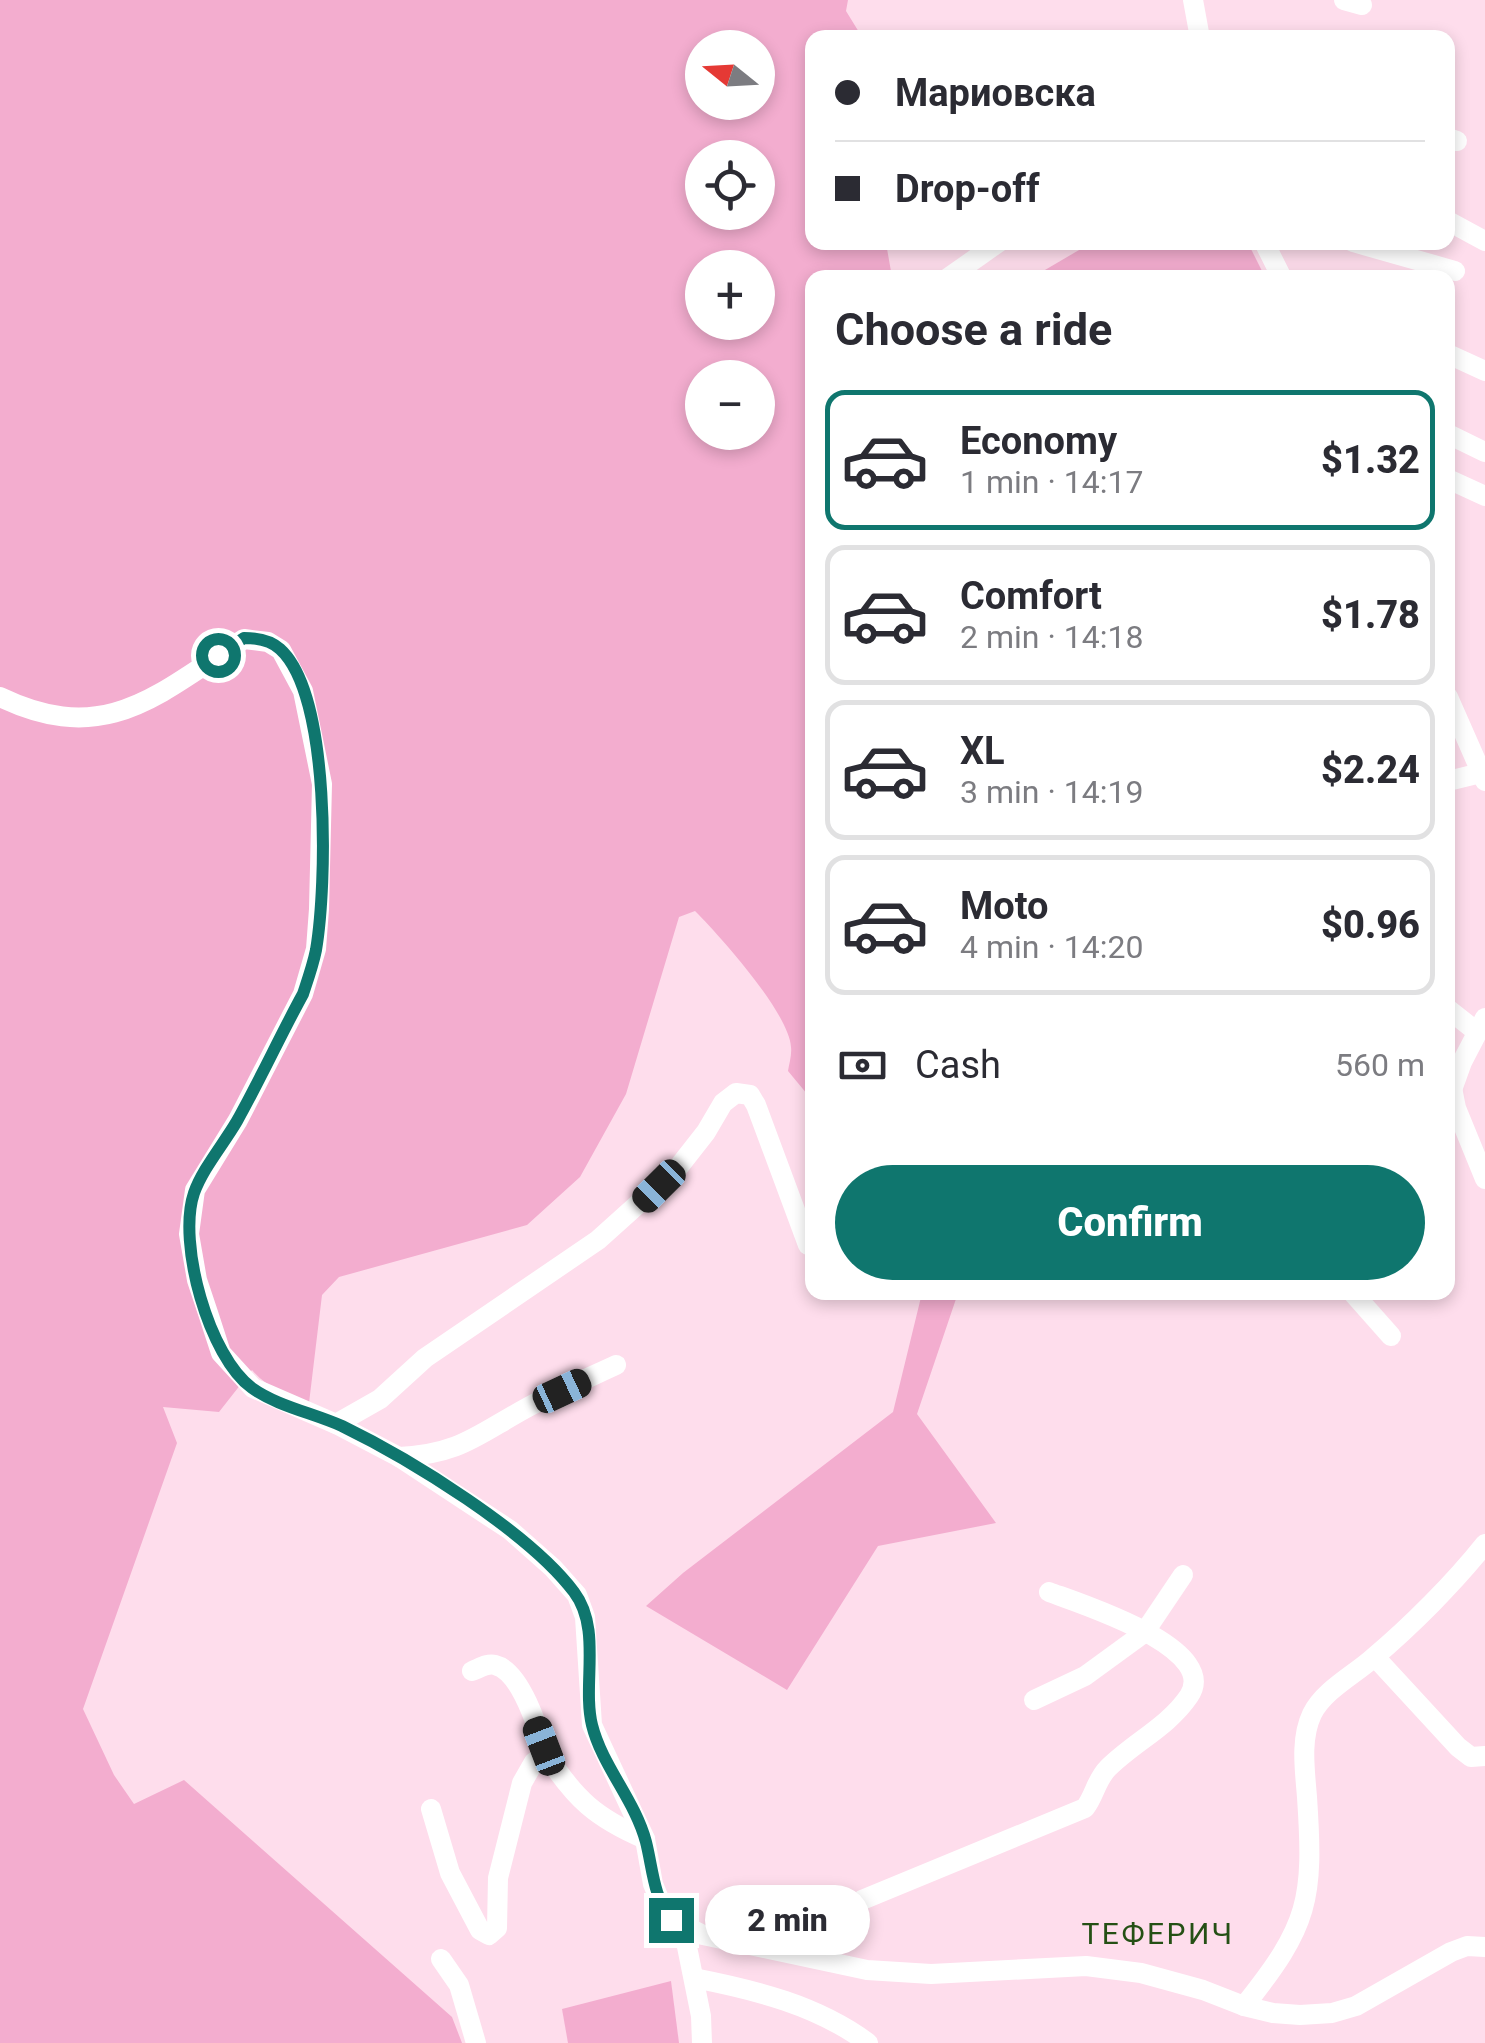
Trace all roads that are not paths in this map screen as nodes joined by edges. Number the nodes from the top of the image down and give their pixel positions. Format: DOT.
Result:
graph roads {
  1 [pos="1193,0"];
  2 [pos="1199,30"];
  3 [pos="1455,225"];
  4 [pos="1479,237"];
  5 [pos="988,250"];
  6 [pos="1381,250"];
  7 [pos="959,270"];
  8 [pos="1451,270"];
  9 [pos="1455,357"];
  10 [pos="1485,371"];
  11 [pos="1455,437"];
  12 [pos="1485,452"];
  13 [pos="1455,482"];
  14 [pos="1485,496"];
  15 [pos="0,697"];
  16 [pos="1455,712"];
  17 [pos="1483,774"];
  18 [pos="1455,780"];
  19 [pos="1455,1012"];
  20 [pos="1481,1025"];
  21 [pos="1455,1085"];
  22 [pos="1455,1106"];
  23 [pos="1485,1178"];
  24 [pos="805,1237"];
  25 [pos="1359,1300"];
  26 [pos="1392,1336"];
  27 [pos="616,1365"];
  28 [pos="336,1424"];
  29 [pos="399,1457"];
  30 [pos="1485,1544"];
  31 [pos="1468,1562"];
  32 [pos="1183,1575"];
  33 [pos="1485,1579"];
  34 [pos="1049,1592"];
  35 [pos="1144,1632"];
  36 [pos="1375,1657"];
  37 [pos="472,1670"];
  38 [pos="1034,1700"];
  39 [pos="546,1754"];
  40 [pos="1485,1756"];
  41 [pos="431,1809"];
  42 [pos="645,1839"];
  43 [pos="683,1927"];
  44 [pos="1485,1947"];
  45 [pos="778,1950"];
  46 [pos="441,1959"];
  47 [pos="694,1978"];
  48 [pos="1244,2006"];
  49 [pos="476,2043"];
  50 [pos="702,2043"];
  51 [pos="868,2043"];
  1 -- 2 [label="street"];
  3 -- 4 [label="street"];
  5 -- 7 [label="street"];
  6 -- 8 [label="street"];
  9 -- 10 [label="street"];
  11 -- 12 [label="street"];
  13 -- 14 [label="street"];
  15 -- 28 [label="street"];
  16 -- 17 [label="street"];
  17 -- 18 [label="street"];
  19 -- 20 [label="street"];
  20 -- 21 [label="street"];
  22 -- 23 [label="street"];
  24 -- 28 [label="street"];
  25 -- 26 [label="street"];
  27 -- 29 [label="street"];
  28 -- 29 [label="street"];
  29 -- 42 [label="street"];
  30 -- 31 [label="street"];
  31 -- 33 [label="street"];
  31 -- 36 [label="street"];
  32 -- 35 [label="street"];
  34 -- 35 [label="street"];
  35 -- 38 [label="street"];
  35 -- 45 [label="street"];
  36 -- 40 [label="street"];
  36 -- 48 [label="street"];
  37 -- 39 [label="street"];
  39 -- 41 [label="street"];
  39 -- 42 [label="street"];
  42 -- 43 [label="street"];
  43 -- 45 [label="street"];
  43 -- 47 [label="street"];
  44 -- 48 [label="street"];
  45 -- 48 [label="street"];
  46 -- 49 [label="street"];
  47 -- 50 [label="street"];
  47 -- 51 [label="street"];
}
